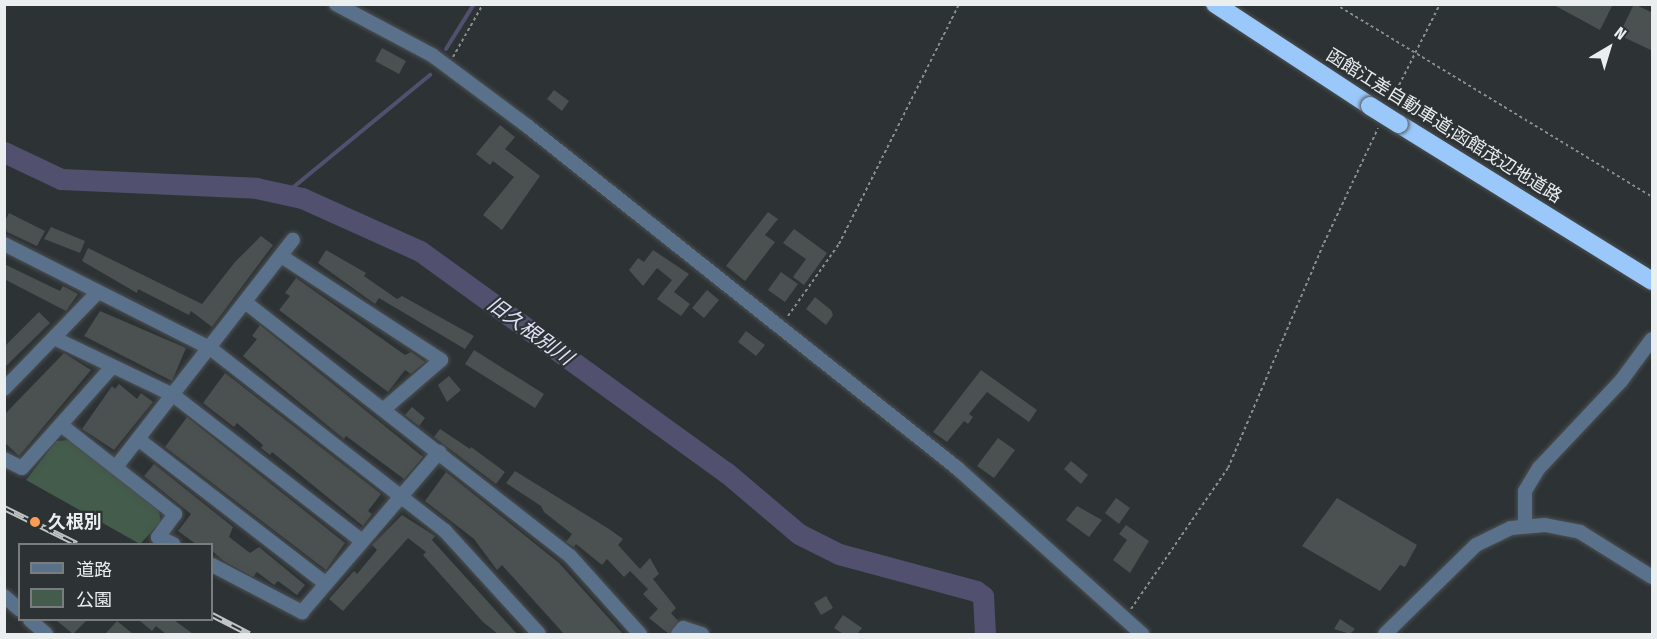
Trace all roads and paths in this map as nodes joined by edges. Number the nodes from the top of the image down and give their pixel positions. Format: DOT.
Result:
graph roads {
  1 [pos="336,4"];
  2 [pos="483,4"];
  3 [pos="959,4"];
  4 [pos="1215,4"];
  5 [pos="1335,4"];
  6 [pos="1440,4"];
  7 [pos="1415,51"];
  8 [pos="449,66"];
  9 [pos="1364,157"];
  10 [pos="1653,197"];
  11 [pos="293,240"];
  12 [pos="4,244"];
  13 [pos="281,255"];
  14 [pos="1653,280"];
  15 [pos="98,292"];
  16 [pos="245,302"];
  17 [pos="781,326"];
  18 [pos="54,338"];
  19 [pos="1653,339"];
  20 [pos="210,348"];
  21 [pos="112,367"];
  22 [pos="4,389"];
  23 [pos="173,395"];
  24 [pos="384,409"];
  25 [pos="61,425"];
  26 [pos="138,439"];
  27 [pos="439,452"];
  28 [pos="4,459"];
  29 [pos="116,467"];
  30 [pos="402,497"];
  31 [pos="1525,526"];
  32 [pos="362,542"];
  33 [pos="171,543"];
  34 [pos="213,566"];
  35 [pos="1653,576"];
  36 [pos="326,584"];
  37 [pos="4,596"];
  38 [pos="18,608"];
  39 [pos="1125,619"];
  40 [pos="31,621"];
  41 [pos="46,634"];
  42 [pos="539,634"];
  43 [pos="640,634"];
  44 [pos="678,634"];
  45 [pos="702,634"];
  46 [pos="1142,634"];
  47 [pos="1385,634"];
  1 -- 8 [label="street"];
  2 -- 8 [label="path"];
  3 -- 17 [label="path"];
  4 -- 14 [label="highway, 函館江差自動車道;函館茂辺地道路, bridge"];
  5 -- 7 [label="path"];
  6 -- 7 [label="path"];
  7 -- 10 [label="path"];
  8 -- 17 [label="street"];
  9 -- 39 [label="path"];
  11 -- 13 [label="street"];
  12 -- 15 [label="street"];
  13 -- 16 [label="street"];
  13 -- 24 [label="street"];
  15 -- 18 [label="street"];
  15 -- 20 [label="street"];
  16 -- 20 [label="street"];
  16 -- 24 [label="street"];
  17 -- 39 [label="street"];
  18 -- 21 [label="street"];
  18 -- 22 [label="street"];
  19 -- 31 [label="street"];
  20 -- 23 [label="street"];
  20 -- 30 [label="street"];
  21 -- 23 [label="street"];
  21 -- 25 [label="street"];
  23 -- 26 [label="street"];
  23 -- 32 [label="street"];
  24 -- 27 [label="street"];
  25 -- 28 [label="street"];
  25 -- 29 [label="street"];
  26 -- 29 [label="street"];
  26 -- 36 [label="street"];
  27 -- 30 [label="street"];
  27 -- 43 [label="street"];
  29 -- 33 [label="street"];
  30 -- 32 [label="street"];
  30 -- 42 [label="street"];
  31 -- 35 [label="street"];
  31 -- 47 [label="street"];
  32 -- 36 [label="street"];
  34 -- 36 [label="street"];
  37 -- 38 [label="street"];
  39 -- 46 [label="street"];
  40 -- 41 [label="street"];
  44 -- 45 [label="street"];
}
